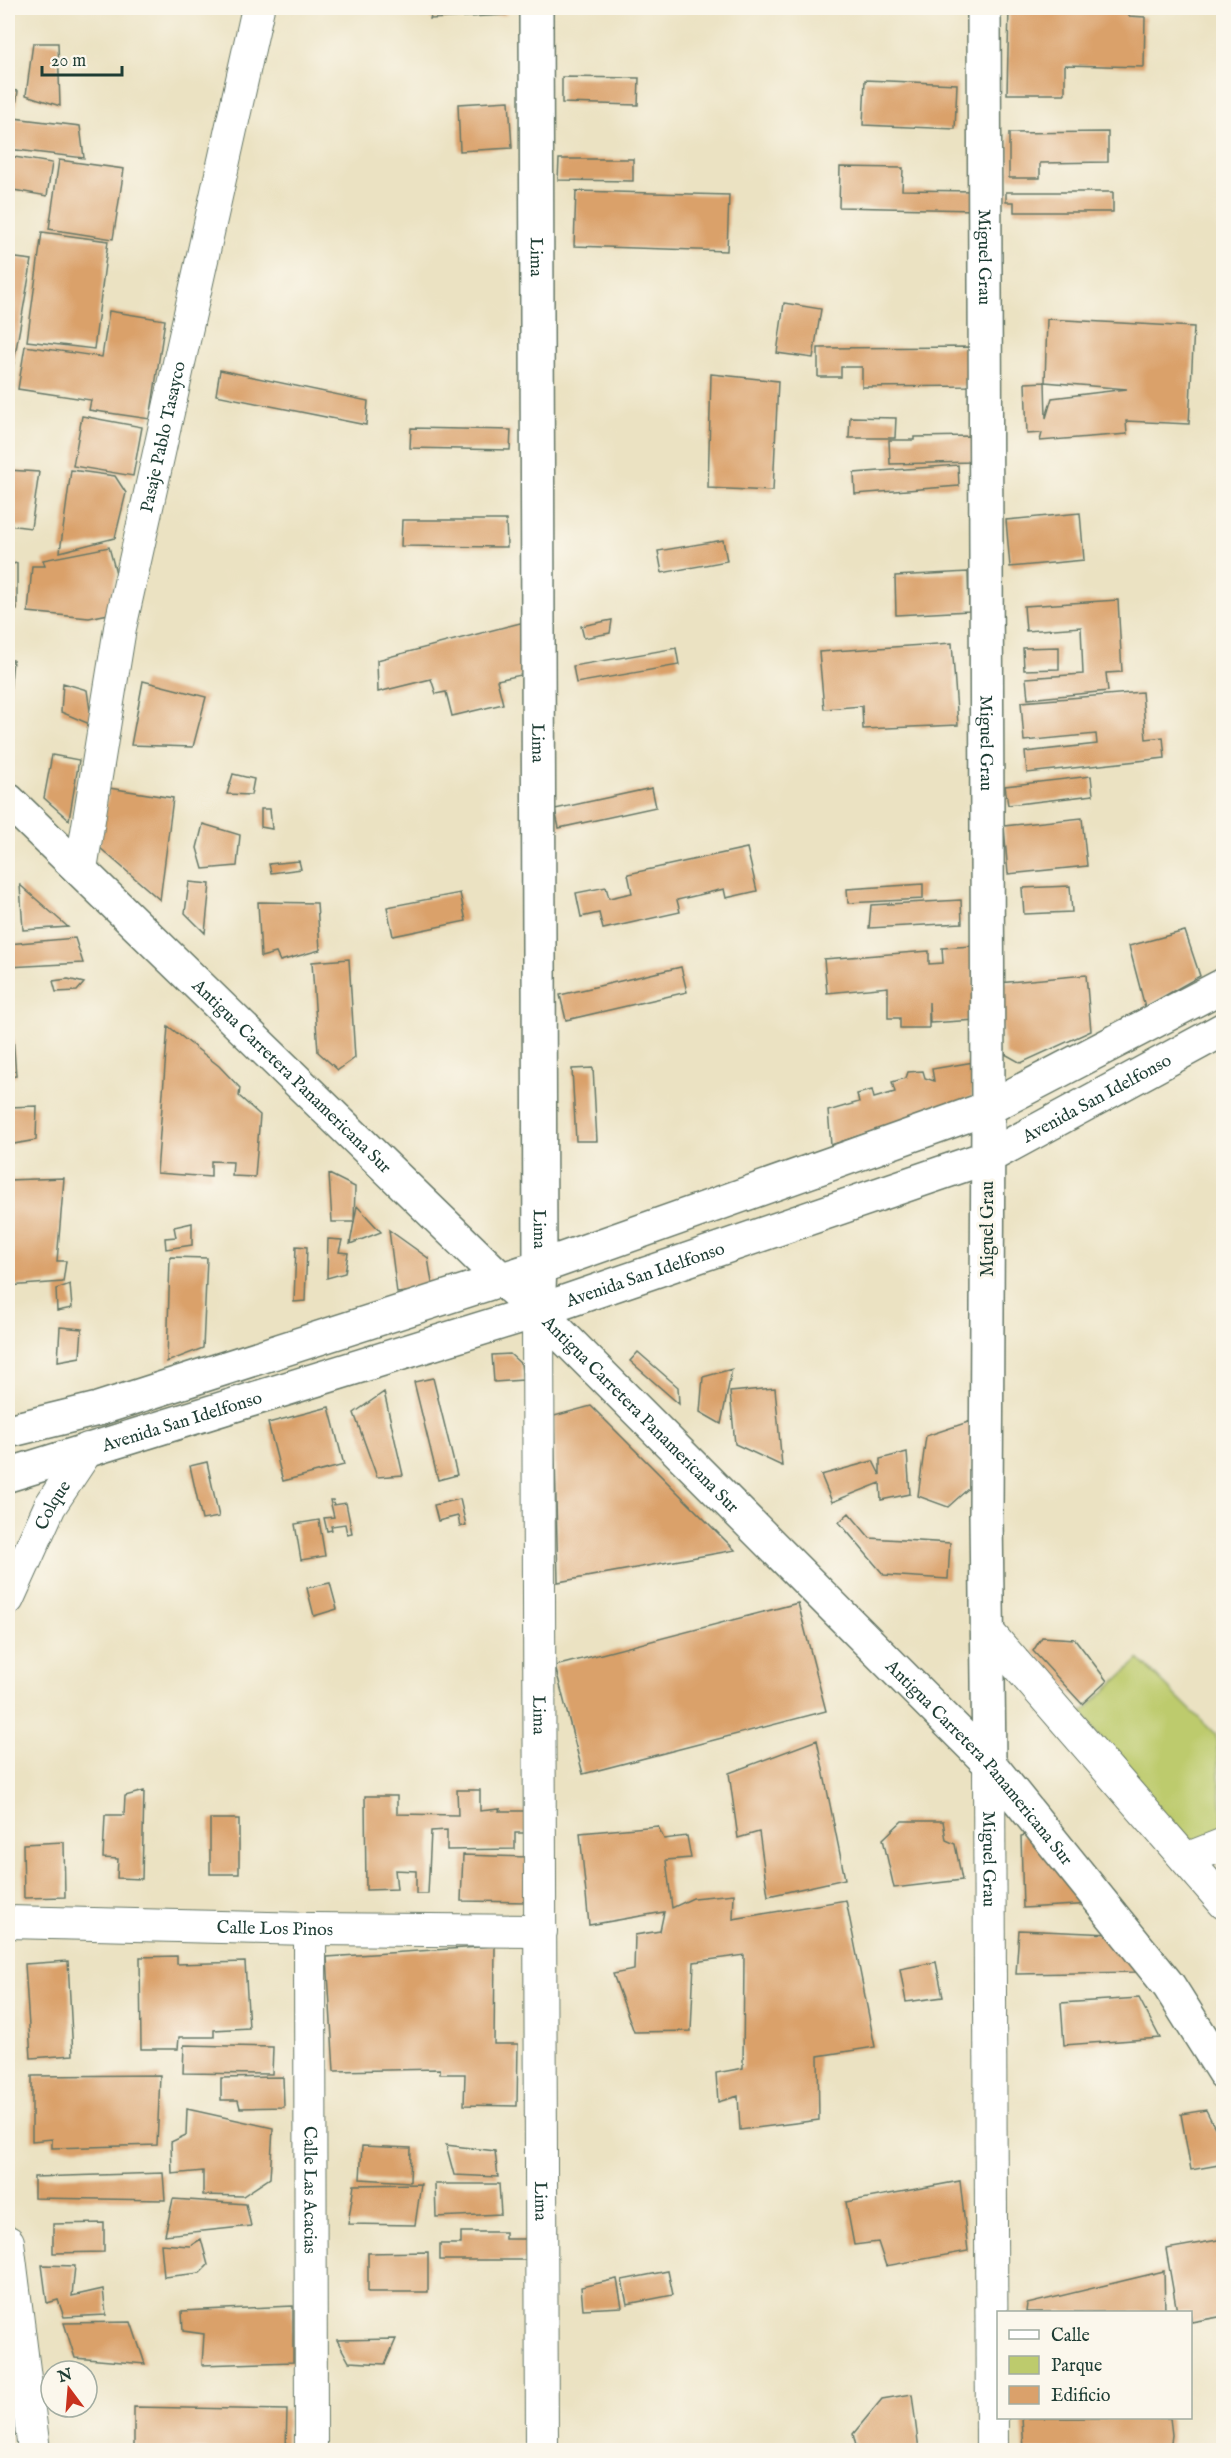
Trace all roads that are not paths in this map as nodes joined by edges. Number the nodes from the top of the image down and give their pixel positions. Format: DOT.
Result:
graph roads {
  1 [pos="258,8"];
  2 [pos="536,8"];
  3 [pos="984,8"];
  4 [pos="8,800"];
  5 [pos="81,869"];
  6 [pos="1211,992"];
  7 [pos="1223,1030"];
  8 [pos="988,1108"];
  9 [pos="988,1157"];
  10 [pos="540,1267"];
  11 [pos="501,1279"];
  12 [pos="538,1311"];
  13 [pos="8,1431"];
  14 [pos="88,1449"];
  15 [pos="8,1475"];
  16 [pos="8,1599"];
  17 [pos="989,1633"];
  18 [pos="989,1763"];
  19 [pos="1224,1844"];
  20 [pos="1186,1859"];
  21 [pos="1224,1903"];
  22 [pos="8,1922"];
  23 [pos="310,1929"];
  24 [pos="541,1931"];
  25 [pos="1224,2073"];
  26 [pos="8,2242"];
  27 [pos="34,2451"];
  28 [pos="311,2451"];
  29 [pos="542,2451"];
  30 [pos="992,2451"];
  1 -- 5 [label="street, Pasaje Pablo Tasayco"];
  2 -- 10 [label="main road, Lima"];
  3 -- 8 [label="main road, Miguel Grau"];
  4 -- 5 [label="main road, Antigua Carretera Panamericana Sur"];
  5 -- 11 [label="main road, Antigua Carretera Panamericana Sur"];
  6 -- 7 [label="street"];
  6 -- 8 [label="main road, Avenida San Idelfonso"];
  7 -- 9 [label="main road, Avenida San Idelfonso"];
  8 -- 9 [label="main road, Miguel Grau"];
  8 -- 10 [label="main road, Avenida San Idelfonso"];
  9 -- 12 [label="main road, Avenida San Idelfonso"];
  9 -- 17 [label="main road, Miguel Grau"];
  10 -- 11 [label="main road, Avenida San Idelfonso"];
  10 -- 12 [label="main road, Lima"];
  11 -- 12 [label="main road, Antigua Carretera Panamericana Sur"];
  11 -- 13 [label="main road, Avenida San Idelfonso"];
  12 -- 14 [label="main road, Avenida San Idelfonso"];
  12 -- 18 [label="main road, Antigua Carretera Panamericana Sur"];
  12 -- 24 [label="street, Lima"];
  14 -- 15 [label="main road, Avenida San Idelfonso"];
  14 -- 16 [label="street, Colque"];
  17 -- 18 [label="main road, Miguel Grau"];
  17 -- 20 [label="street"];
  18 -- 25 [label="main road, Antigua Carretera Panamericana Sur"];
  18 -- 30 [label="street, Miguel Grau"];
  19 -- 20 [label="street"];
  20 -- 21 [label="street"];
  22 -- 23 [label="street, Calle Los Pinos"];
  23 -- 24 [label="street, Calle Los Pinos"];
  23 -- 28 [label="street, Calle Las Acacias"];
  24 -- 29 [label="street, Lima"];
  26 -- 27 [label="street"];
}
